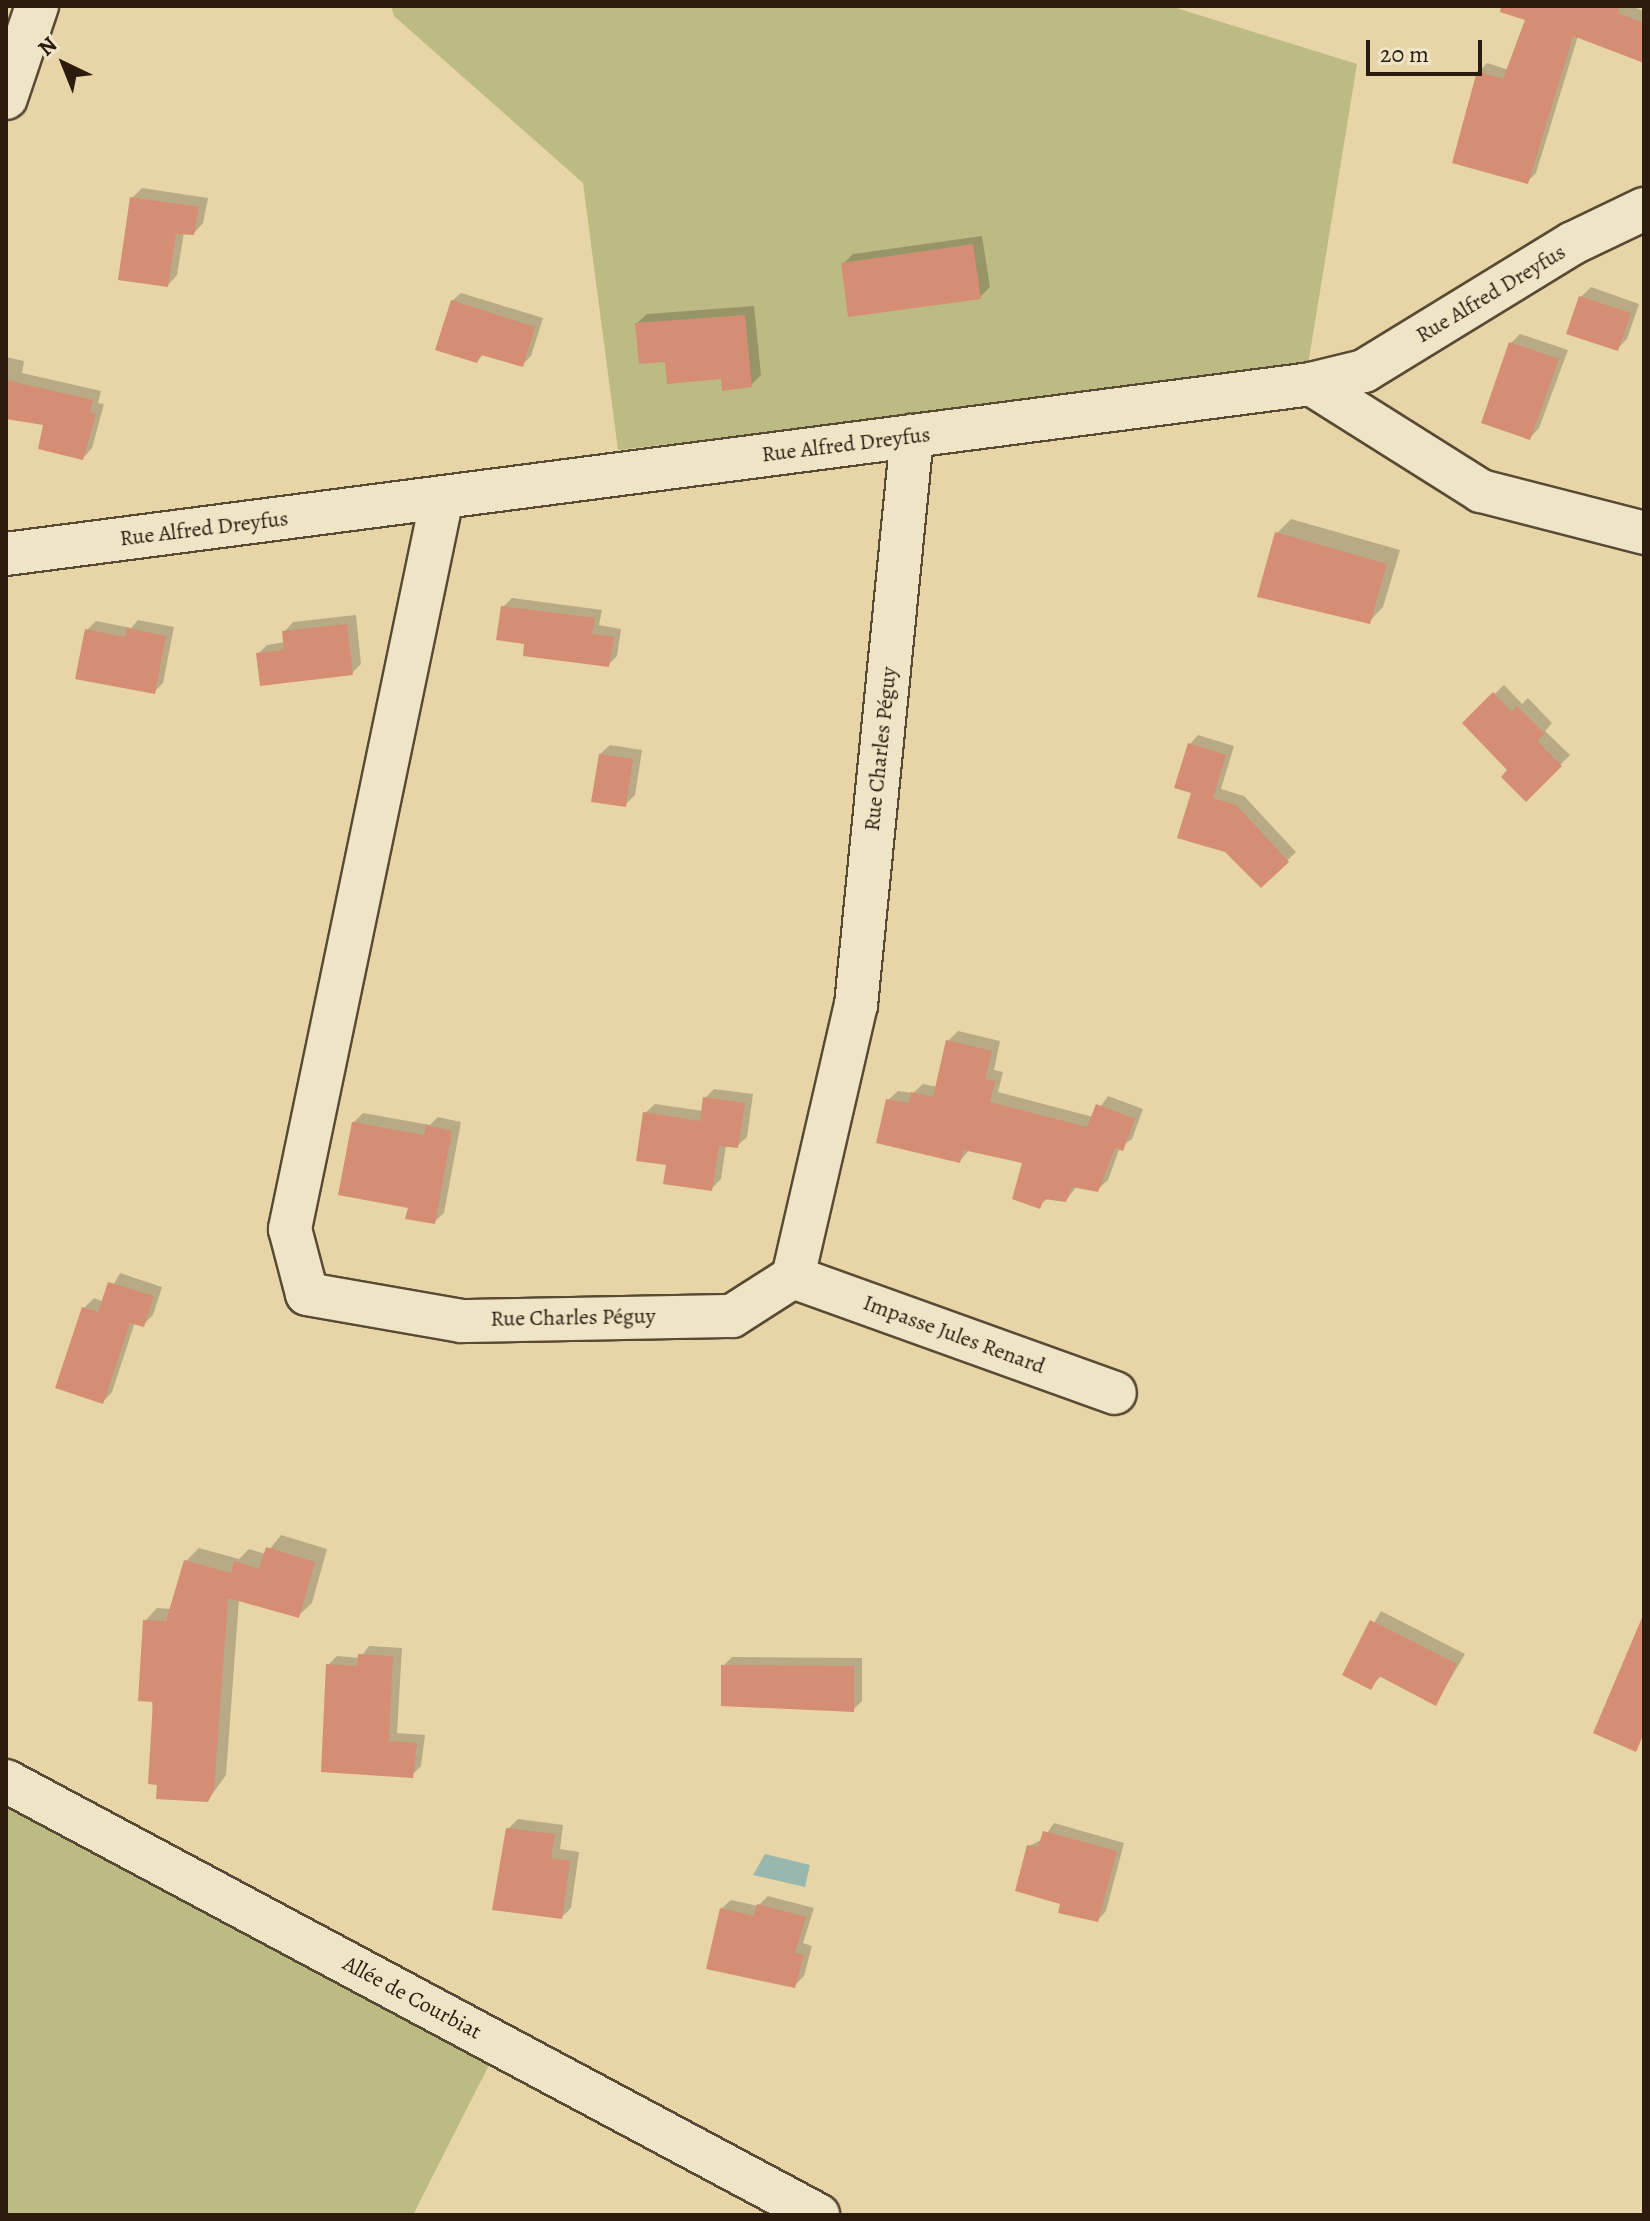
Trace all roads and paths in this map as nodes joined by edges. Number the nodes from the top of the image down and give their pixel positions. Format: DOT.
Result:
graph roads {
  1 [pos="37,6"];
  2 [pos="6,98"];
  3 [pos="1644,209"];
  4 [pos="1311,384"];
  5 [pos="912,436"];
  6 [pos="442,498"];
  7 [pos="1644,533"];
  8 [pos="6,554"];
  9 [pos="793,1277"];
  10 [pos="1115,1393"];
  11 [pos="6,1781"];
  12 [pos="818,2215"];
  1 -- 2 [label="street"];
  3 -- 4 [label="street, Rue Alfred Dreyfus"];
  4 -- 5 [label="street, Rue Alfred Dreyfus"];
  4 -- 7 [label="street"];
  5 -- 6 [label="street, Rue Alfred Dreyfus"];
  5 -- 9 [label="street, Rue Charles Péguy"];
  6 -- 8 [label="street, Rue Alfred Dreyfus"];
  6 -- 9 [label="street, Rue Charles Péguy"];
  9 -- 10 [label="street, Impasse Jules Renard"];
  11 -- 12 [label="street, Allée de Courbiat"];
}
